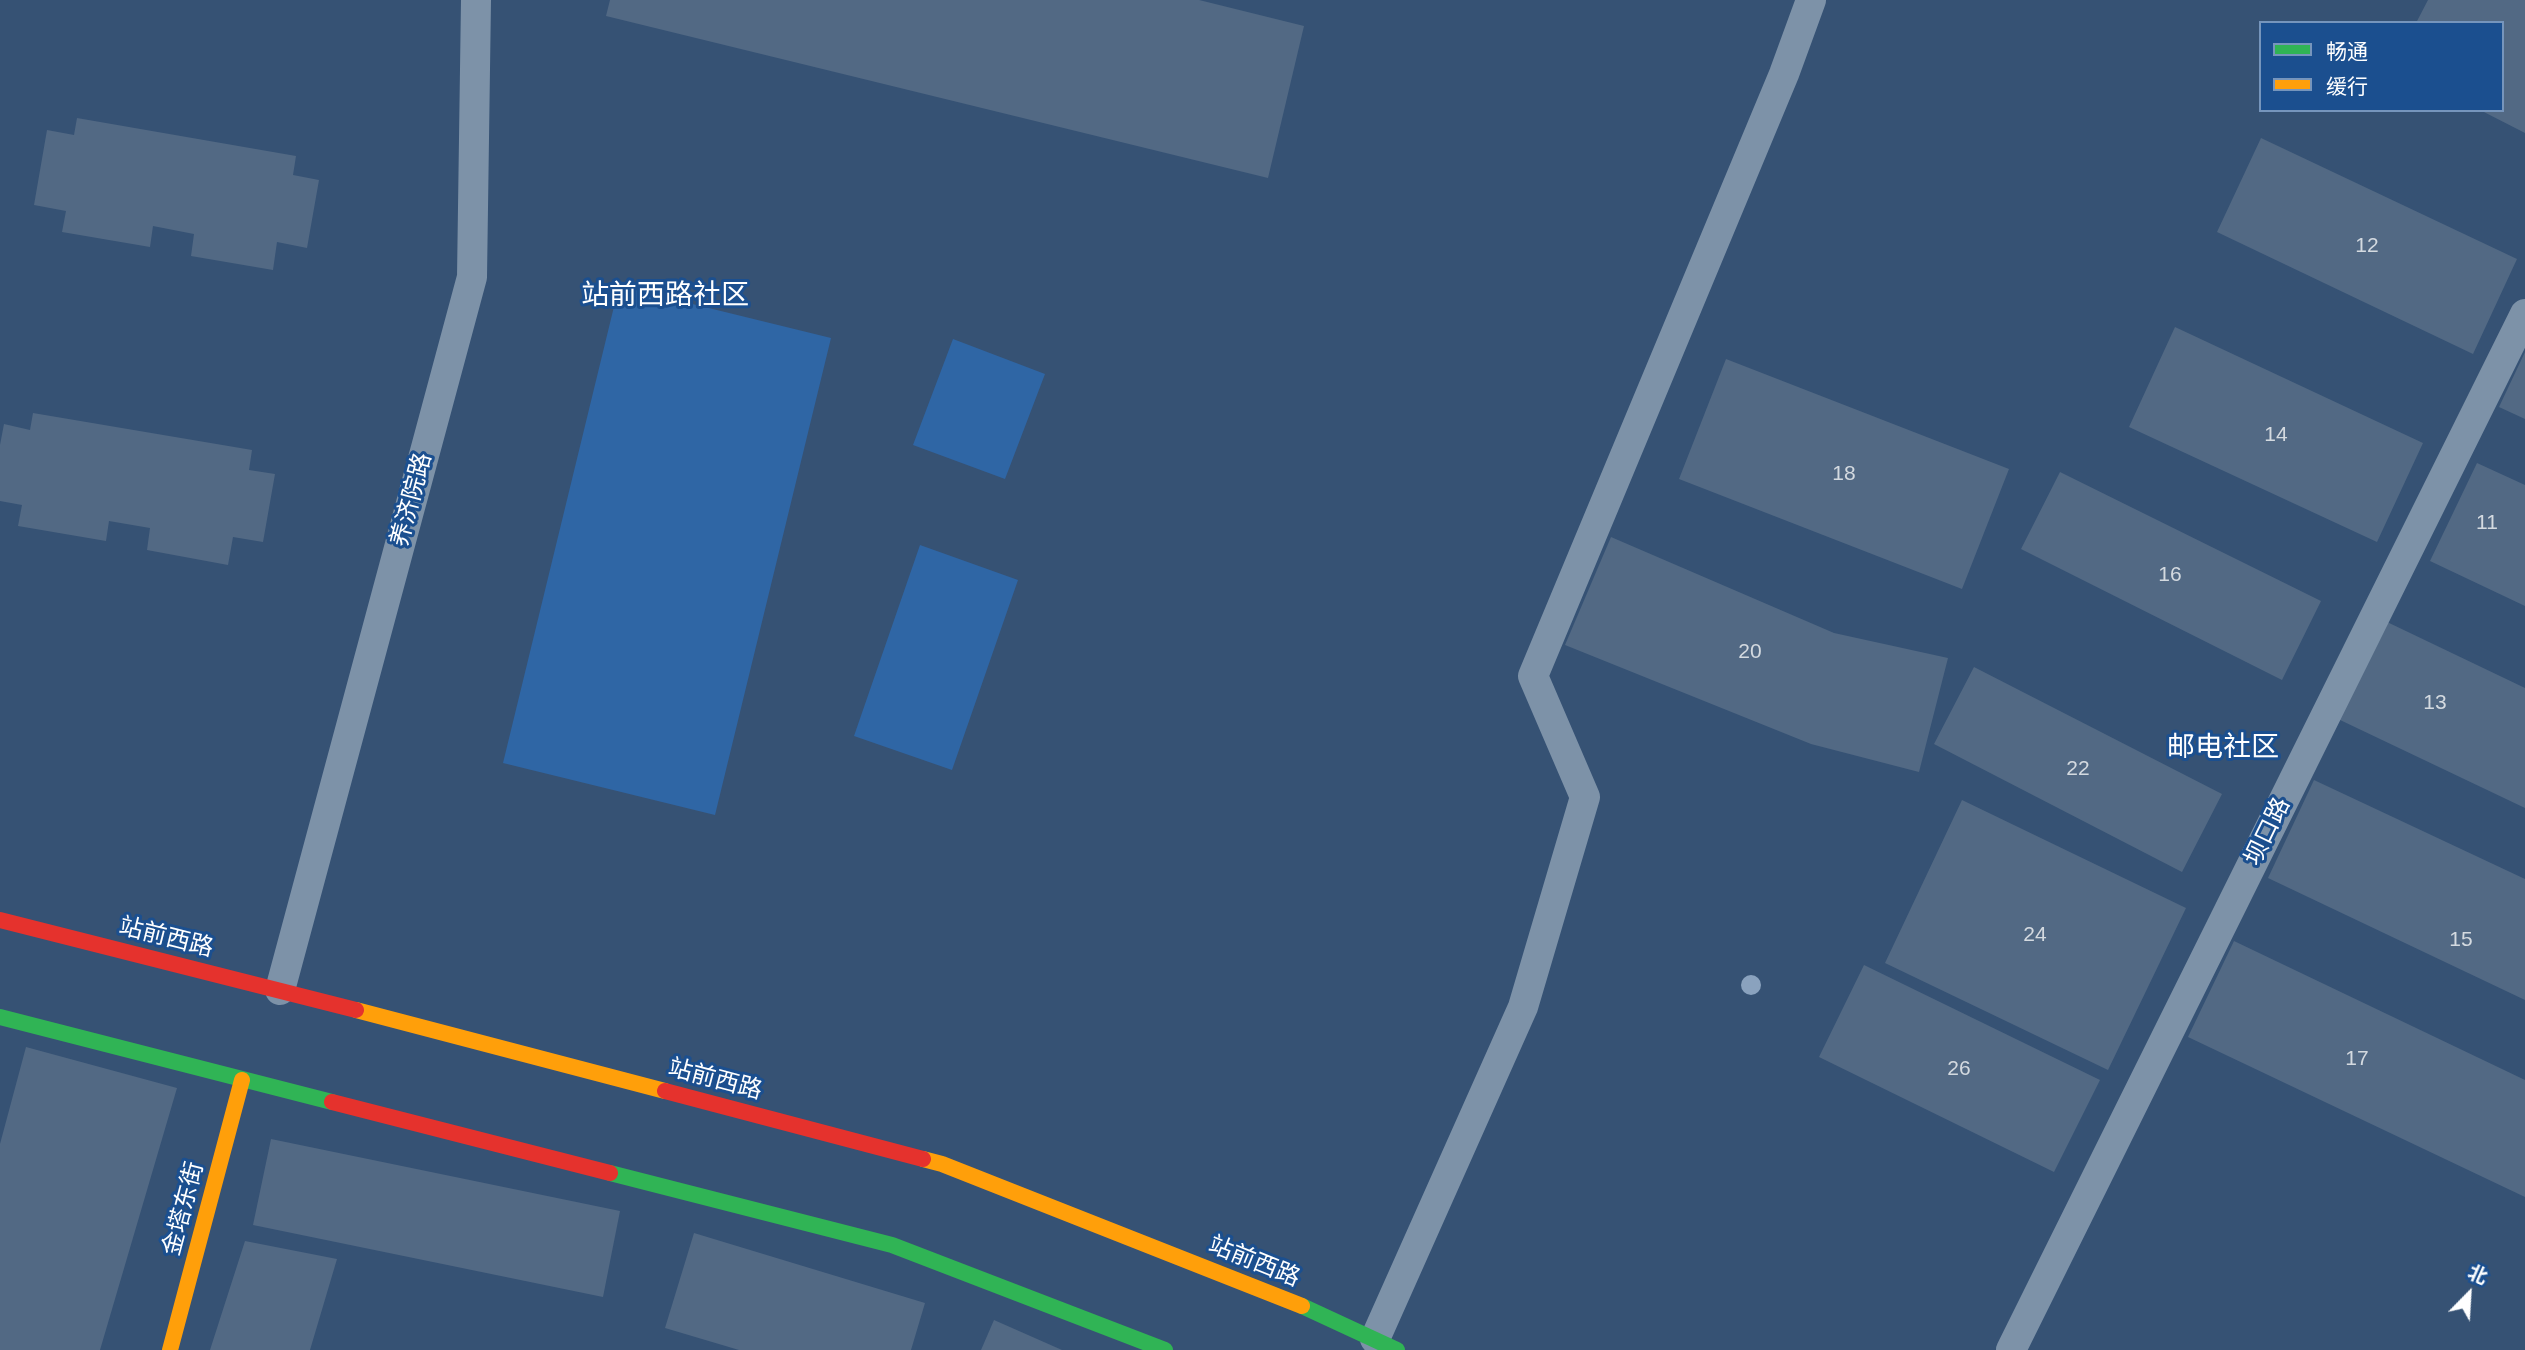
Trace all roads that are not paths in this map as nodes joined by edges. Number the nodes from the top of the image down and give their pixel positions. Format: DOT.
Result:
graph roads {
  1 [pos="476,0"];
  2 [pos="1811,0"];
  3 [pos="2525,314"];
  4 [pos="0,920"];
  5 [pos="280,990"];
  6 [pos="0,1017"];
  7 [pos="242,1080"];
  8 [pos="1386,1345"];
  9 [pos="170,1350"];
  10 [pos="1165,1350"];
  11 [pos="2011,1350"];
  1 -- 5 [label="lane, 养济院路"];
  2 -- 8 [label="lane"];
  3 -- 11 [label="lane, 坝口路"];
  4 -- 5 [label="main road, 站前西路"];
  5 -- 8 [label="main road, 站前西路"];
  6 -- 7 [label="main road"];
  7 -- 9 [label="main road, 金塔东街"];
  7 -- 10 [label="main road"];
}
